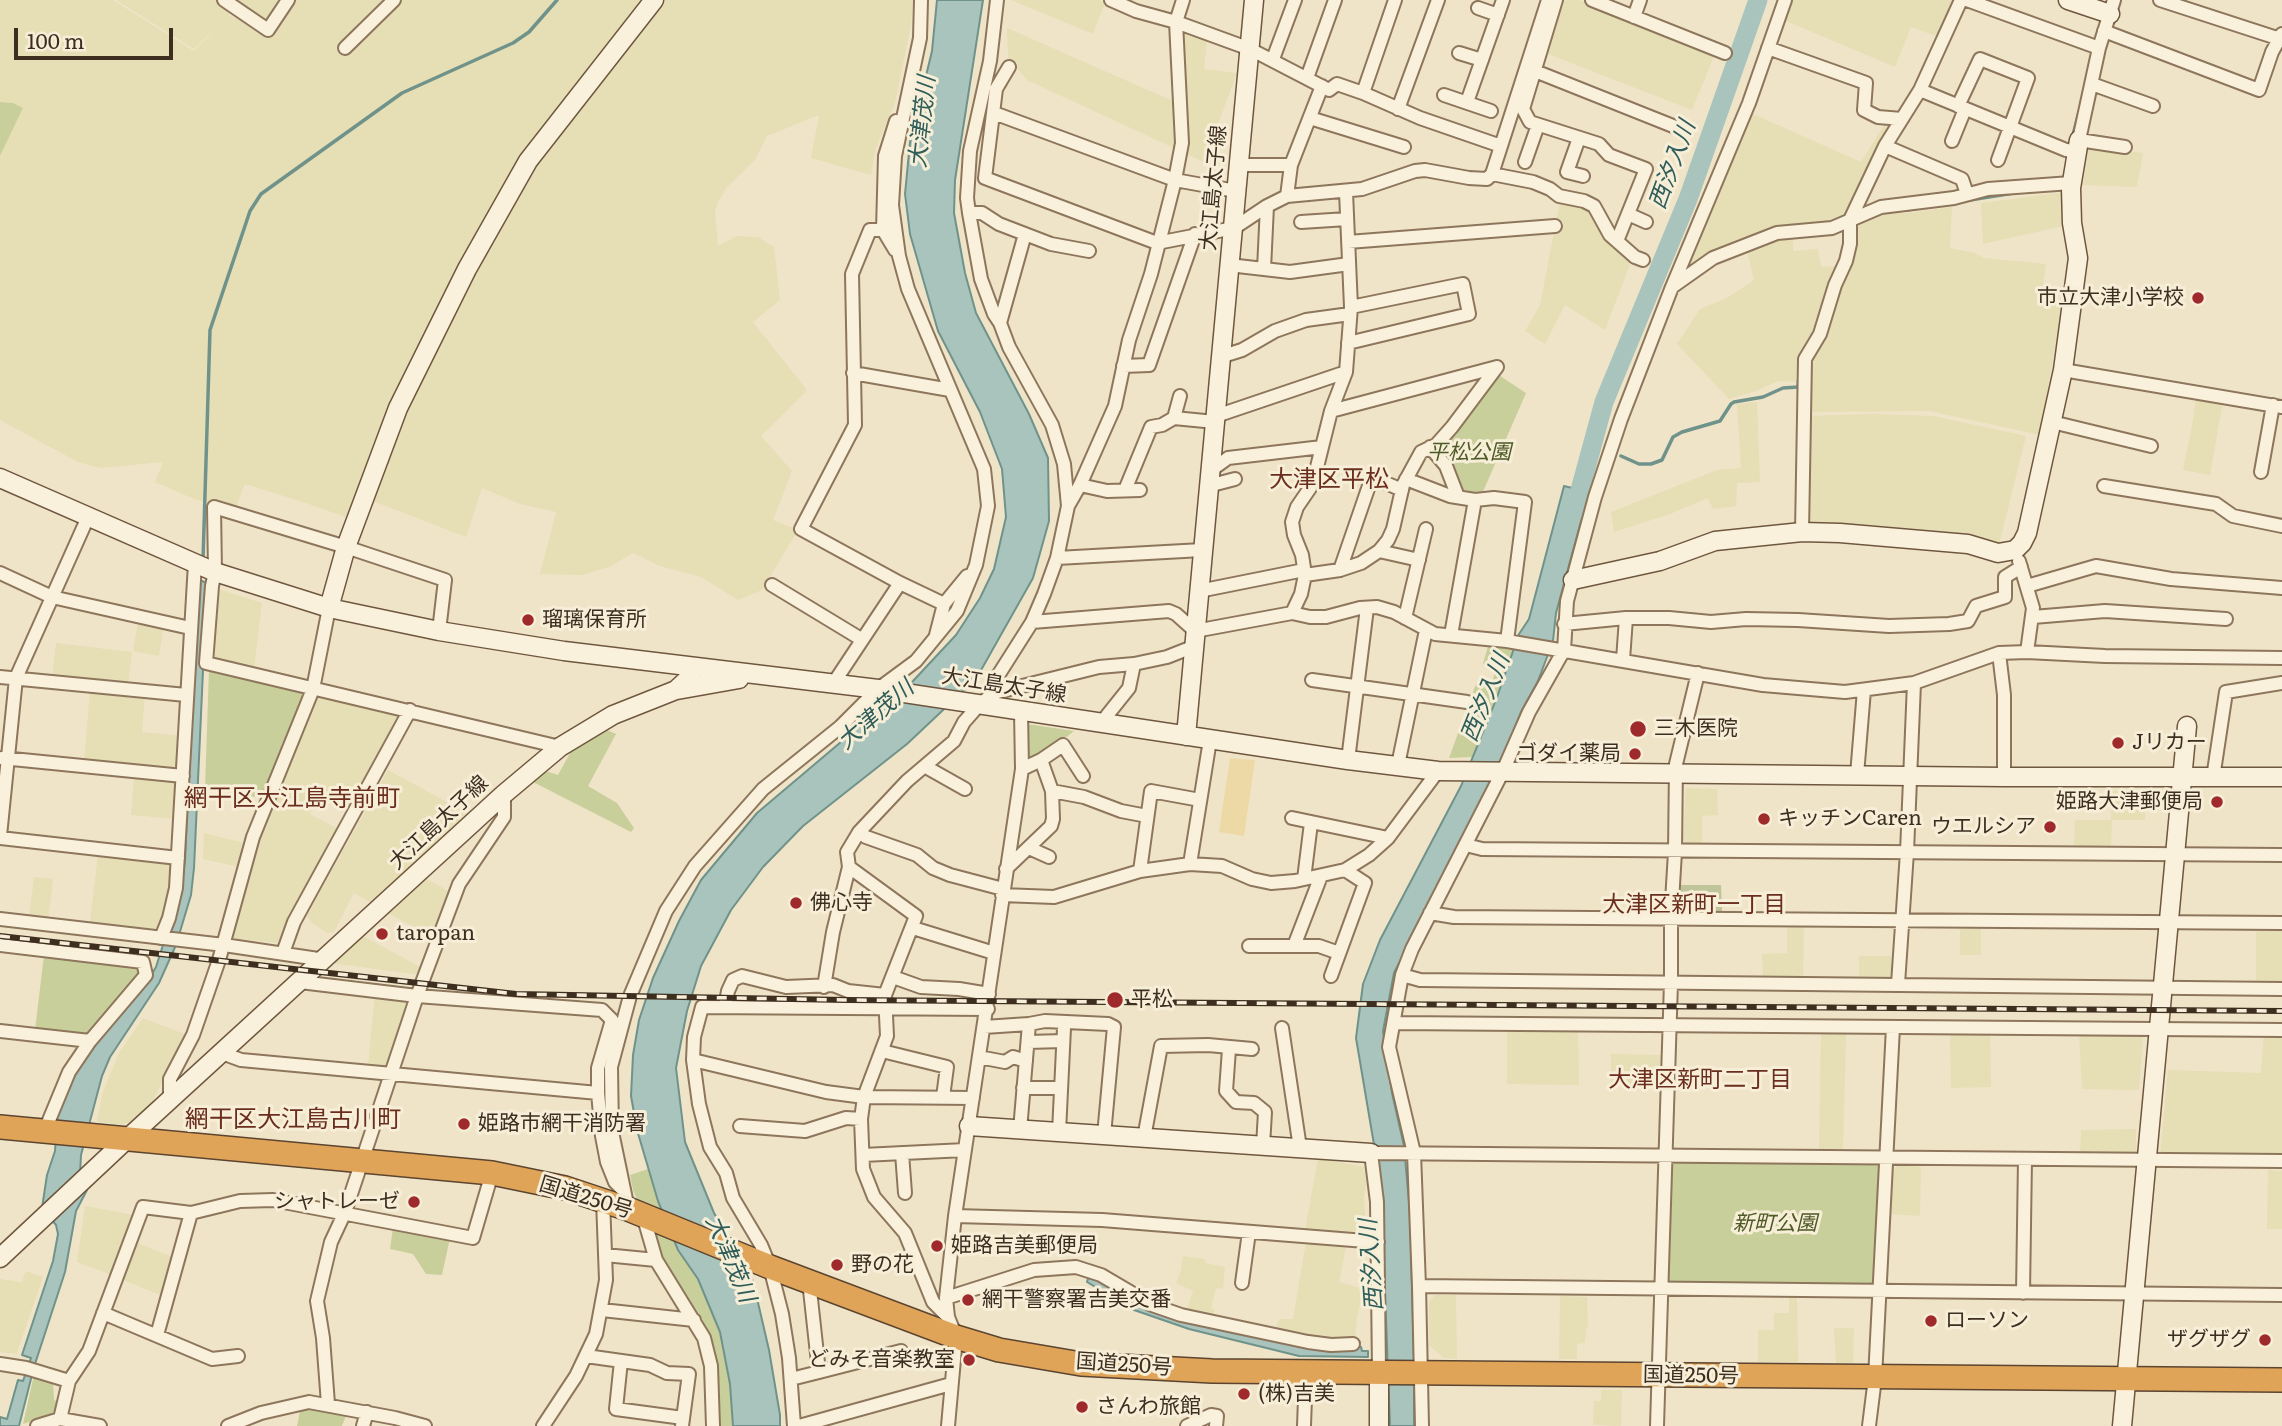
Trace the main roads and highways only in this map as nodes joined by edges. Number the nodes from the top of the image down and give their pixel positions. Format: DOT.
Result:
graph roads {
  1 [pos="0,1127"];
  2 [pos="2282,1380"];
  1 -- 2 [label="highway, 国道250号"];
}
